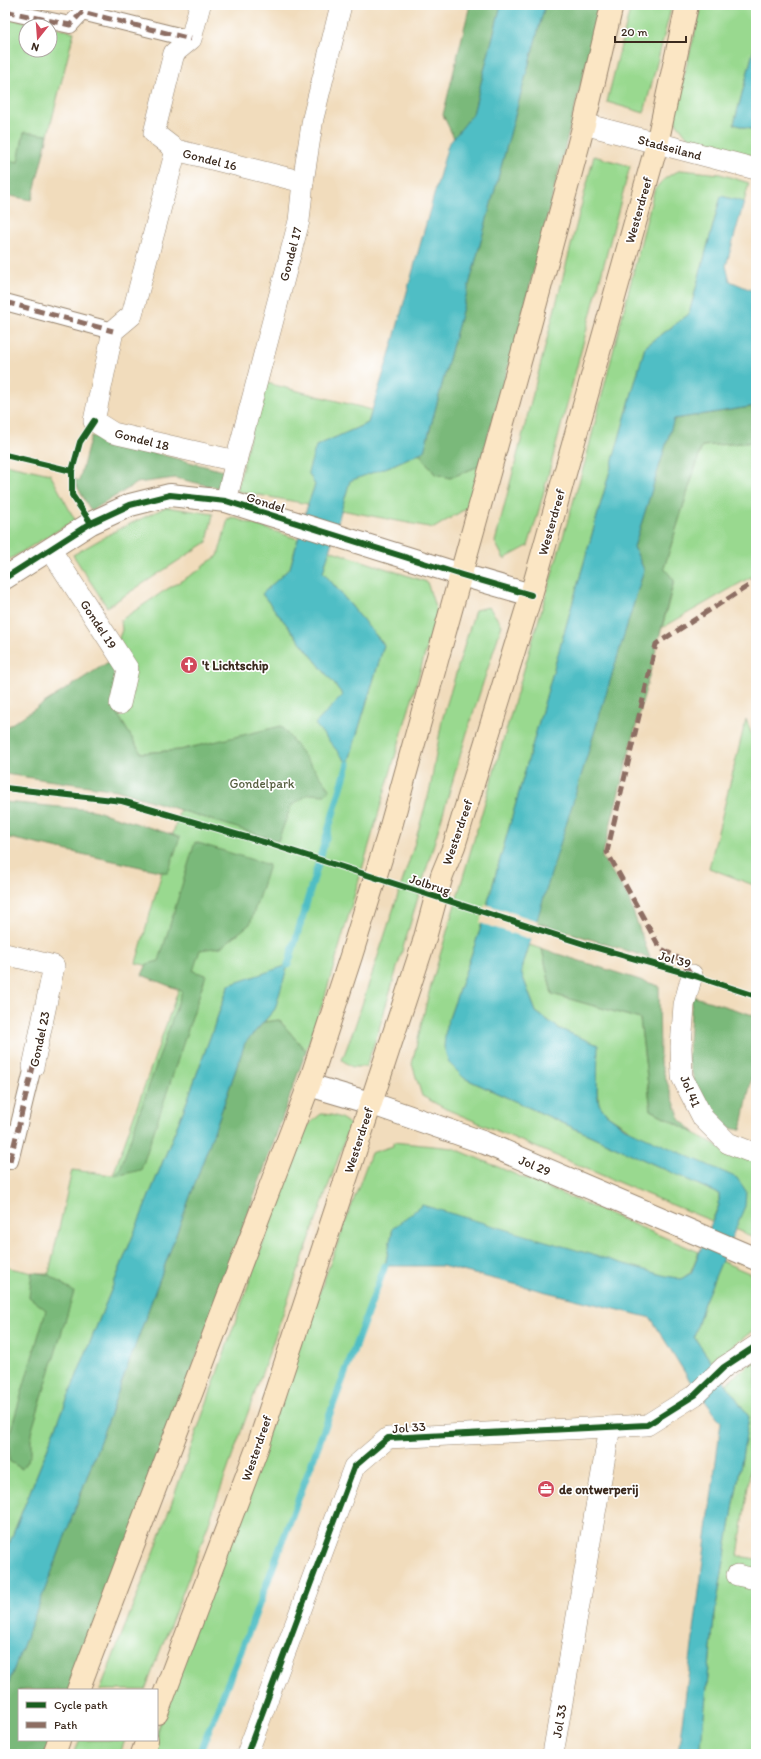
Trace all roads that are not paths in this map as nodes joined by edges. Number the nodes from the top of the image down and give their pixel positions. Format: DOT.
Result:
graph roads {
  1 [pos="200,5"];
  2 [pos="341,5"];
  3 [pos="612,5"];
  4 [pos="687,5"];
  5 [pos="5,11"];
  6 [pos="191,39"];
  7 [pos="584,124"];
  8 [pos="657,144"];
  9 [pos="176,150"];
  10 [pos="756,169"];
  11 [pos="303,182"];
  12 [pos="5,302"];
  13 [pos="113,331"];
  14 [pos="236,461"];
  15 [pos="226,501"];
  16 [pos="50,549"];
  17 [pos="462,575"];
  18 [pos="5,578"];
  19 [pos="531,595"];
  20 [pos="120,704"];
  21 [pos="5,954"];
  22 [pos="692,975"];
  23 [pos="34,1067"];
  24 [pos="309,1085"];
  25 [pos="370,1104"];
  26 [pos="756,1154"];
  27 [pos="10,1161"];
  28 [pos="747,1256"];
  29 [pos="756,1346"];
  30 [pos="610,1428"];
  31 [pos="78,1689"];
  32 [pos="158,1710"];
  33 [pos="59,1741"];
  34 [pos="147,1741"];
  35 [pos="54,1754"];
  36 [pos="142,1754"];
  37 [pos="247,1754"];
  38 [pos="553,1754"];
  1 -- 6 [label="street"];
  2 -- 11 [label="street, Gondel 17"];
  3 -- 7 [label="main road"];
  4 -- 8 [label="main road, Westerdreef"];
  5 -- 6 [label="street"];
  6 -- 9 [label="street, Gondel 16"];
  7 -- 8 [label="street, Stadseiland"];
  7 -- 17 [label="main road"];
  8 -- 10 [label="street, Stadseiland"];
  8 -- 19 [label="main road, Westerdreef"];
  9 -- 11 [label="street, Gondel 16"];
  9 -- 13 [label="street"];
  11 -- 14 [label="street, Gondel 17"];
  12 -- 13 [label="street"];
  13 -- 14 [label="street, Gondel 18"];
  14 -- 15 [label="street, Gondel 17"];
  15 -- 16 [label="street, Gondel"];
  15 -- 17 [label="street, Gondel"];
  16 -- 18 [label="street, Gondel"];
  16 -- 20 [label="street, Gondel 19"];
  17 -- 19 [label="street, Gondel"];
  17 -- 24 [label="main road"];
  19 -- 25 [label="main road, Westerdreef"];
  21 -- 23 [label="street, Gondel 23"];
  22 -- 26 [label="street, Jol 41"];
  23 -- 27 [label="street, Gondel 23"];
  24 -- 25 [label="street, Jol 29"];
  24 -- 31 [label="main road"];
  25 -- 28 [label="street, Jol 29"];
  25 -- 32 [label="main road, Westerdreef"];
  29 -- 30 [label="street, Jol 33"];
  30 -- 37 [label="street, Jol 33"];
  30 -- 38 [label="street, Jol 33"];
  33 -- 35 [label="main road"];
  34 -- 36 [label="main road"];
}
